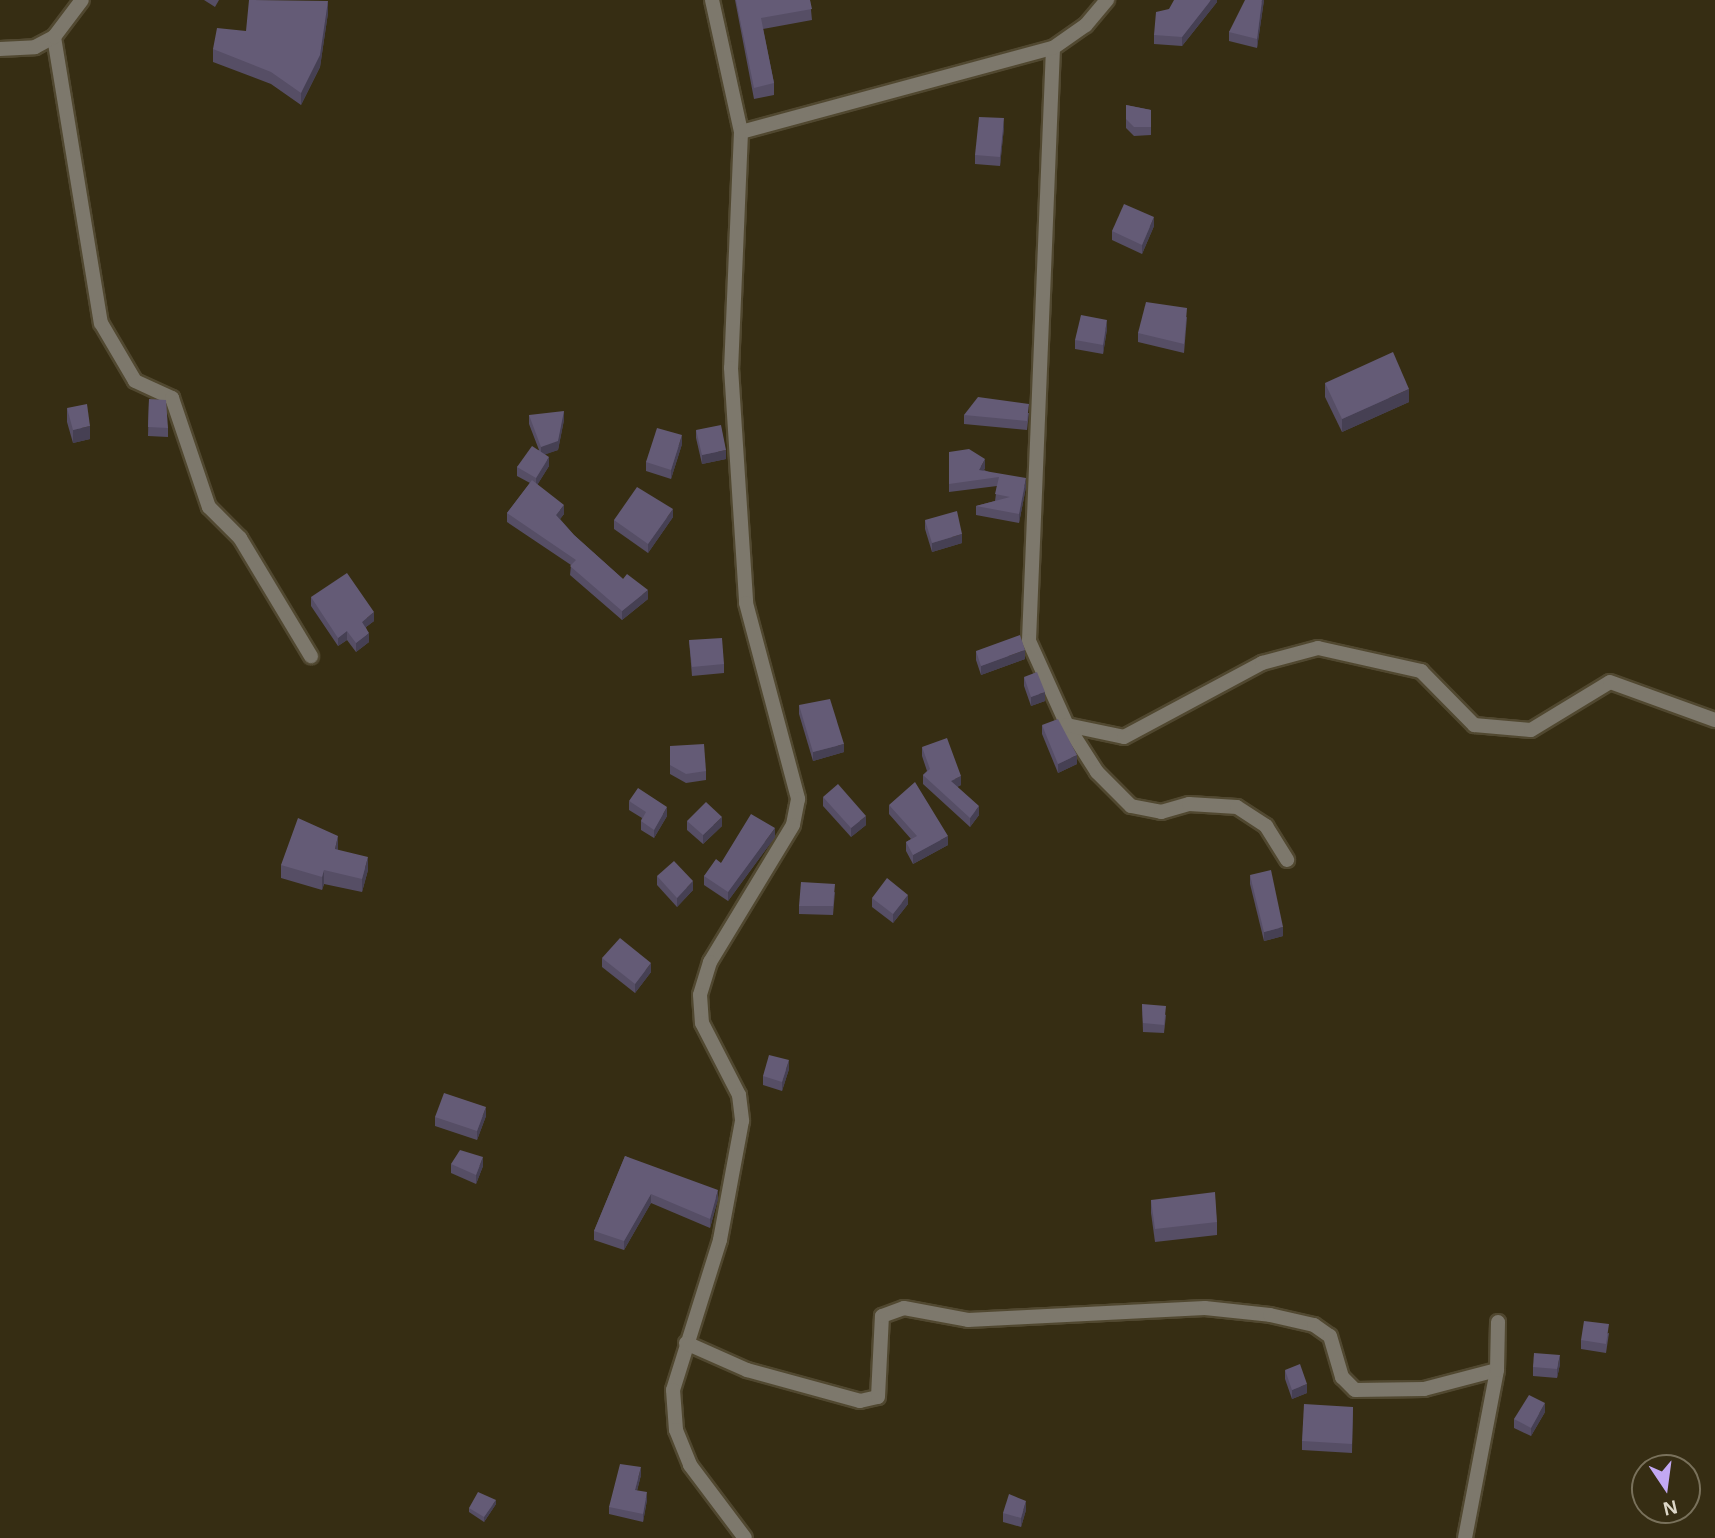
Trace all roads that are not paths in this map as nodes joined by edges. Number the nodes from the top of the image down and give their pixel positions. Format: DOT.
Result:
graph roads {
  1 [pos="82,0"];
  2 [pos="712,0"];
  3 [pos="1107,0"];
  4 [pos="54,37"];
  5 [pos="1053,48"];
  6 [pos="0,49"];
  7 [pos="741,132"];
  8 [pos="310,656"];
  9 [pos="1715,720"];
  10 [pos="1067,725"];
  11 [pos="1287,860"];
  12 [pos="1498,1322"];
  13 [pos="686,1343"];
  14 [pos="1497,1370"];
  15 [pos="745,1538"];
  16 [pos="1465,1538"];
  1 -- 4 [label="street"];
  2 -- 7 [label="street"];
  3 -- 5 [label="street"];
  4 -- 6 [label="street"];
  4 -- 8 [label="street"];
  5 -- 7 [label="street"];
  5 -- 10 [label="street"];
  7 -- 13 [label="street"];
  9 -- 10 [label="street"];
  10 -- 11 [label="street"];
  12 -- 14 [label="street"];
  13 -- 14 [label="street"];
  13 -- 15 [label="street"];
  14 -- 16 [label="street"];
}
